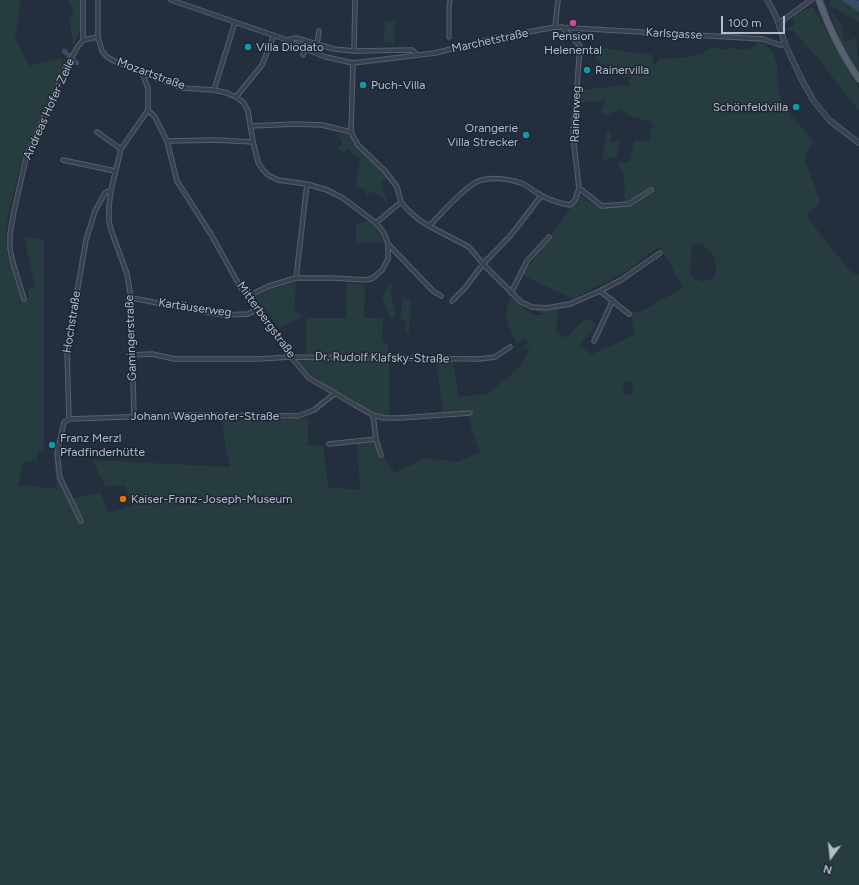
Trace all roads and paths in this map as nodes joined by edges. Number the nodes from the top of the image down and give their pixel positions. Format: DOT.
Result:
graph roads {
  1 [pos="83,0"];
  2 [pos="98,0"];
  3 [pos="171,0"];
  4 [pos="355,0"];
  5 [pos="450,0"];
  6 [pos="558,0"];
  7 [pos="767,0"];
  8 [pos="811,0"];
  9 [pos="819,0"];
  10 [pos="235,22"];
  11 [pos="778,22"];
  12 [pos="555,27"];
  13 [pos="562,27"];
  14 [pos="319,31"];
  15 [pos="274,35"];
  16 [pos="98,37"];
  17 [pos="449,37"];
  18 [pos="83,40"];
  19 [pos="287,40"];
  20 [pos="317,44"];
  21 [pos="785,44"];
  22 [pos="305,49"];
  23 [pos="354,51"];
  24 [pos="303,55"];
  25 [pos="417,55"];
  26 [pos="353,63"];
  27 [pos="142,73"];
  28 [pos="859,79"];
  29 [pos="214,90"];
  30 [pos="236,97"];
  31 [pos="148,110"];
  32 [pos="250,126"];
  33 [pos="97,132"];
  34 [pos="352,132"];
  35 [pos="167,141"];
  36 [pos="253,142"];
  37 [pos="859,144"];
  38 [pos="121,149"];
  39 [pos="63,160"];
  40 [pos="115,171"];
  41 [pos="307,184"];
  42 [pos="579,188"];
  43 [pos="111,190"];
  44 [pos="651,190"];
  45 [pos="540,196"];
  46 [pos="401,202"];
  47 [pos="376,223"];
  48 [pos="429,226"];
  49 [pos="549,237"];
  50 [pos="388,244"];
  51 [pos="660,253"];
  52 [pos="483,264"];
  53 [pos="296,278"];
  54 [pos="600,291"];
  55 [pos="511,293"];
  56 [pos="248,296"];
  57 [pos="441,296"];
  58 [pos="131,298"];
  59 [pos="24,299"];
  60 [pos="613,300"];
  61 [pos="452,301"];
  62 [pos="258,309"];
  63 [pos="629,314"];
  64 [pos="594,341"];
  65 [pos="510,347"];
  66 [pos="132,355"];
  67 [pos="292,357"];
  68 [pos="334,394"];
  69 [pos="470,413"];
  70 [pos="373,415"];
  71 [pos="134,417"];
  72 [pos="68,419"];
  73 [pos="376,439"];
  74 [pos="329,444"];
  75 [pos="381,455"];
  76 [pos="81,521"];
  1 -- 18 [label="street"];
  2 -- 16 [label="street, Mozartstraße"];
  3 -- 10 [label="street, Marchetstraße"];
  4 -- 23 [label="street"];
  5 -- 17 [label="street"];
  6 -- 12 [label="street"];
  7 -- 11 [label="street"];
  8 -- 11 [label="street"];
  9 -- 28 [label="main road"];
  10 -- 15 [label="street, Marchetstraße"];
  10 -- 29 [label="street"];
  11 -- 21 [label="street"];
  12 -- 13 [label="street, Marchetstraße"];
  12 -- 25 [label="street, Marchetstraße"];
  13 -- 21 [label="street, Karlsgasse"];
  13 -- 42 [label="street, Rainerweg"];
  14 -- 20 [label="street"];
  15 -- 19 [label="street, Marchetstraße"];
  15 -- 30 [label="street"];
  16 -- 18 [label="street"];
  16 -- 27 [label="street, Mozartstraße"];
  18 -- 59 [label="street, Andreas Hofer-Zeile"];
  19 -- 20 [label="street, Marchetstraße"];
  19 -- 22 [label="street, Marchetstraße"];
  20 -- 23 [label="street, Marchetstraße"];
  21 -- 37 [label="street"];
  22 -- 24 [label="street"];
  22 -- 26 [label="street, Marchetstraße"];
  23 -- 25 [label="street, Marchetstraße"];
  25 -- 26 [label="street, Marchetstraße"];
  26 -- 34 [label="street"];
  27 -- 29 [label="street, Mozartstraße"];
  27 -- 31 [label="street"];
  29 -- 30 [label="street, Mozartstraße"];
  30 -- 32 [label="street"];
  31 -- 35 [label="street, Mitterbergstraße"];
  31 -- 38 [label="street, Hochstraße"];
  32 -- 34 [label="street"];
  32 -- 36 [label="street"];
  33 -- 38 [label="street"];
  34 -- 46 [label="street"];
  35 -- 36 [label="street"];
  35 -- 56 [label="street, Mitterbergstraße"];
  36 -- 41 [label="street"];
  38 -- 40 [label="street, Hochstraße"];
  39 -- 40 [label="street"];
  40 -- 43 [label="street, Hochstraße"];
  41 -- 47 [label="street"];
  41 -- 53 [label="street"];
  42 -- 44 [label="street"];
  42 -- 45 [label="street"];
  43 -- 58 [label="street, Gamingerstraße"];
  43 -- 72 [label="street, Hochstraße"];
  45 -- 48 [label="street"];
  45 -- 52 [label="street"];
  46 -- 47 [label="street"];
  46 -- 48 [label="street"];
  47 -- 50 [label="street"];
  48 -- 52 [label="street"];
  49 -- 55 [label="street"];
  50 -- 53 [label="street"];
  50 -- 57 [label="street"];
  51 -- 54 [label="street"];
  52 -- 55 [label="street"];
  52 -- 61 [label="street"];
  53 -- 56 [label="street"];
  54 -- 55 [label="street"];
  54 -- 60 [label="street"];
  56 -- 62 [label="street, Mitterbergstraße"];
  58 -- 62 [label="street, Kartäuserweg"];
  58 -- 66 [label="street, Gamingerstraße"];
  60 -- 63 [label="street"];
  60 -- 64 [label="street"];
  62 -- 67 [label="street, Mitterbergstraße"];
  65 -- 67 [label="street, Dr. Rudolf Klafsky-Straße"];
  66 -- 67 [label="street, Dr. Rudolf Klafsky-Straße"];
  66 -- 71 [label="street, Gamingerstraße"];
  67 -- 68 [label="street, Mitterbergstraße"];
  68 -- 70 [label="street, Mitterbergstraße"];
  68 -- 71 [label="street, Johann Wagenhofer-Straße"];
  69 -- 70 [label="street, Mitterbergstraße"];
  70 -- 73 [label="street"];
  71 -- 72 [label="street, Johann Wagenhofer-Straße"];
  72 -- 76 [label="street, Hochstraße"];
  73 -- 74 [label="street"];
  73 -- 75 [label="street"];
}
